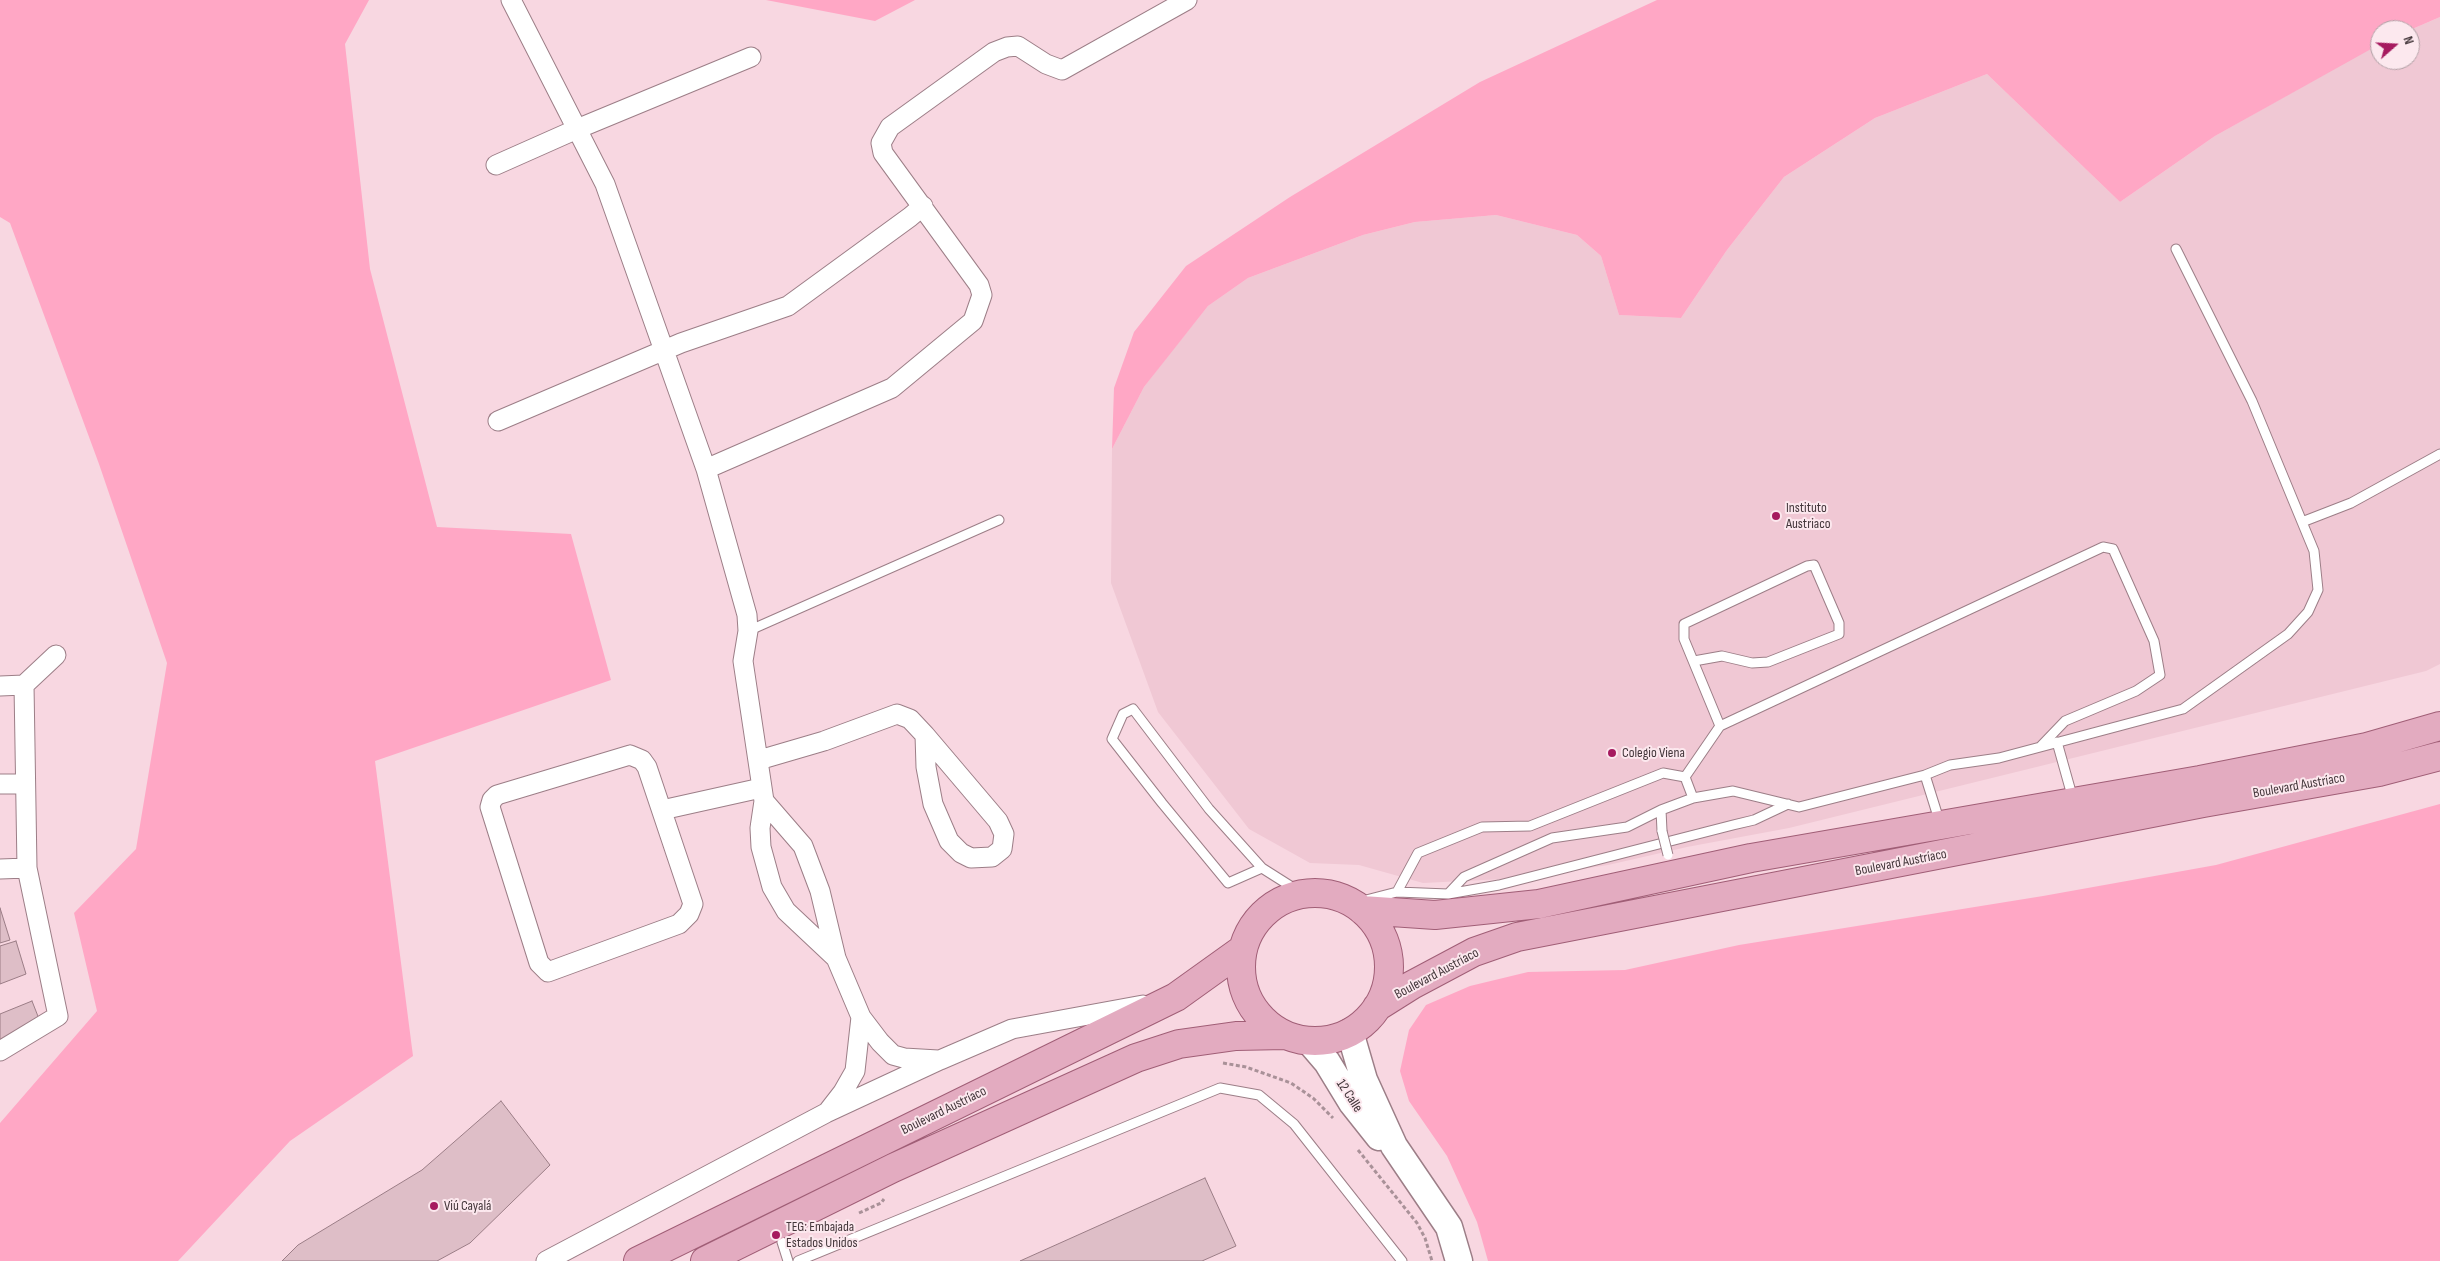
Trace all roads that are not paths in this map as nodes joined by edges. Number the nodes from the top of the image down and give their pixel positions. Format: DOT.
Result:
graph roads {
  1 [pos="511,0"];
  2 [pos="1186,0"];
  3 [pos="751,58"];
  4 [pos="577,129"];
  5 [pos="496,165"];
  6 [pos="923,206"];
  7 [pos="2176,249"];
  8 [pos="665,350"];
  9 [pos="498,421"];
  10 [pos="2440,454"];
  11 [pos="706,469"];
  12 [pos="999,520"];
  13 [pos="2302,522"];
  14 [pos="748,631"];
  15 [pos="56,655"];
  16 [pos="1694,661"];
  17 [pos="24,685"];
  18 [pos="0,686"];
  19 [pos="1720,726"];
  20 [pos="2440,726"];
  21 [pos="925,735"];
  22 [pos="2057,742"];
  23 [pos="2041,746"];
  24 [pos="2440,756"];
  25 [pos="759,760"];
  26 [pos="1925,775"];
  27 [pos="1685,777"];
  28 [pos="0,784"];
  29 [pos="25,784"];
  30 [pos="763,794"];
  31 [pos="1693,798"];
  32 [pos="2074,802"];
  33 [pos="1788,804"];
  34 [pos="662,810"];
  35 [pos="1661,810"];
  36 [pos="1940,825"];
  37 [pos="1720,854"];
  38 [pos="1751,858"];
  39 [pos="1679,861"];
  40 [pos="27,868"];
  41 [pos="1262,868"];
  42 [pos="0,869"];
  43 [pos="1397,892"];
  44 [pos="1303,894"];
  45 [pos="1448,894"];
  46 [pos="1356,907"];
  47 [pos="1243,949"];
  48 [pos="836,958"];
  49 [pos="1176,997"];
  50 [pos="1377,1007"];
  51 [pos="861,1017"];
  52 [pos="1350,1032"];
  53 [pos="1297,1038"];
  54 [pos="0,1051"];
  55 [pos="940,1060"];
  56 [pos="826,1113"];
  57 [pos="1394,1146"];
  58 [pos="782,1242"];
  59 [pos="546,1261"];
  60 [pos="638,1261"];
  61 [pos="705,1261"];
  62 [pos="788,1261"];
  63 [pos="798,1261"];
  64 [pos="1402,1261"];
  65 [pos="1460,1261"];
  1 -- 4 [label="street"];
  2 -- 6 [label="street"];
  3 -- 4 [label="street"];
  4 -- 5 [label="street"];
  4 -- 8 [label="street"];
  6 -- 8 [label="street"];
  6 -- 11 [label="street"];
  7 -- 13 [label="lane"];
  8 -- 9 [label="street"];
  8 -- 11 [label="street"];
  10 -- 13 [label="lane"];
  11 -- 14 [label="street"];
  12 -- 14 [label="lane"];
  13 -- 22 [label="lane"];
  14 -- 25 [label="street"];
  15 -- 17 [label="street"];
  16 -- 16 [label="lane"];
  16 -- 19 [label="lane"];
  17 -- 18 [label="street"];
  17 -- 29 [label="street"];
  19 -- 23 [label="lane"];
  19 -- 27 [label="lane"];
  20 -- 32 [label="main road, Boulevard Austríaco"];
  21 -- 21 [label="street"];
  21 -- 25 [label="street"];
  22 -- 23 [label="lane"];
  22 -- 32 [label="lane"];
  23 -- 26 [label="lane"];
  24 -- 50 [label="main road, Boulevard Austríaco"];
  25 -- 30 [label="street"];
  26 -- 33 [label="lane"];
  26 -- 36 [label="lane"];
  27 -- 31 [label="lane"];
  27 -- 43 [label="lane"];
  28 -- 29 [label="street"];
  29 -- 40 [label="street"];
  30 -- 34 [label="street"];
  30 -- 48 [label="street"];
  30 -- 48 [label="street"];
  31 -- 33 [label="lane"];
  31 -- 35 [label="lane"];
  32 -- 36 [label="main road, Boulevard Austríaco"];
  33 -- 45 [label="lane"];
  34 -- 34 [label="street"];
  35 -- 39 [label="lane, bridge"];
  35 -- 45 [label="lane"];
  36 -- 38 [label="main road, Boulevard Austríaco"];
  37 -- 38 [label="lane"];
  38 -- 46 [label="main road, Boulevard Austríaco"];
  40 -- 42 [label="street"];
  40 -- 54 [label="street"];
  41 -- 41 [label="lane"];
  41 -- 44 [label="lane"];
  43 -- 45 [label="lane"];
  43 -- 46 [label="lane"];
  44 -- 46 [label="main road"];
  44 -- 47 [label="main road"];
  46 -- 50 [label="main road"];
  47 -- 49 [label="main road, Boulevard Austríaco"];
  47 -- 53 [label="main road"];
  48 -- 51 [label="street"];
  49 -- 55 [label="street"];
  49 -- 60 [label="main road, Boulevard Austríaco"];
  50 -- 52 [label="main road"];
  51 -- 55 [label="street"];
  51 -- 56 [label="street"];
  52 -- 53 [label="main road"];
  52 -- 57 [label="street, 12 Calle"];
  53 -- 57 [label="street, 12 Calle"];
  53 -- 61 [label="main road"];
  55 -- 56 [label="street"];
  56 -- 59 [label="street"];
  57 -- 65 [label="street, 12 Calle"];
  58 -- 62 [label="lane"];
  63 -- 64 [label="lane"];
}
